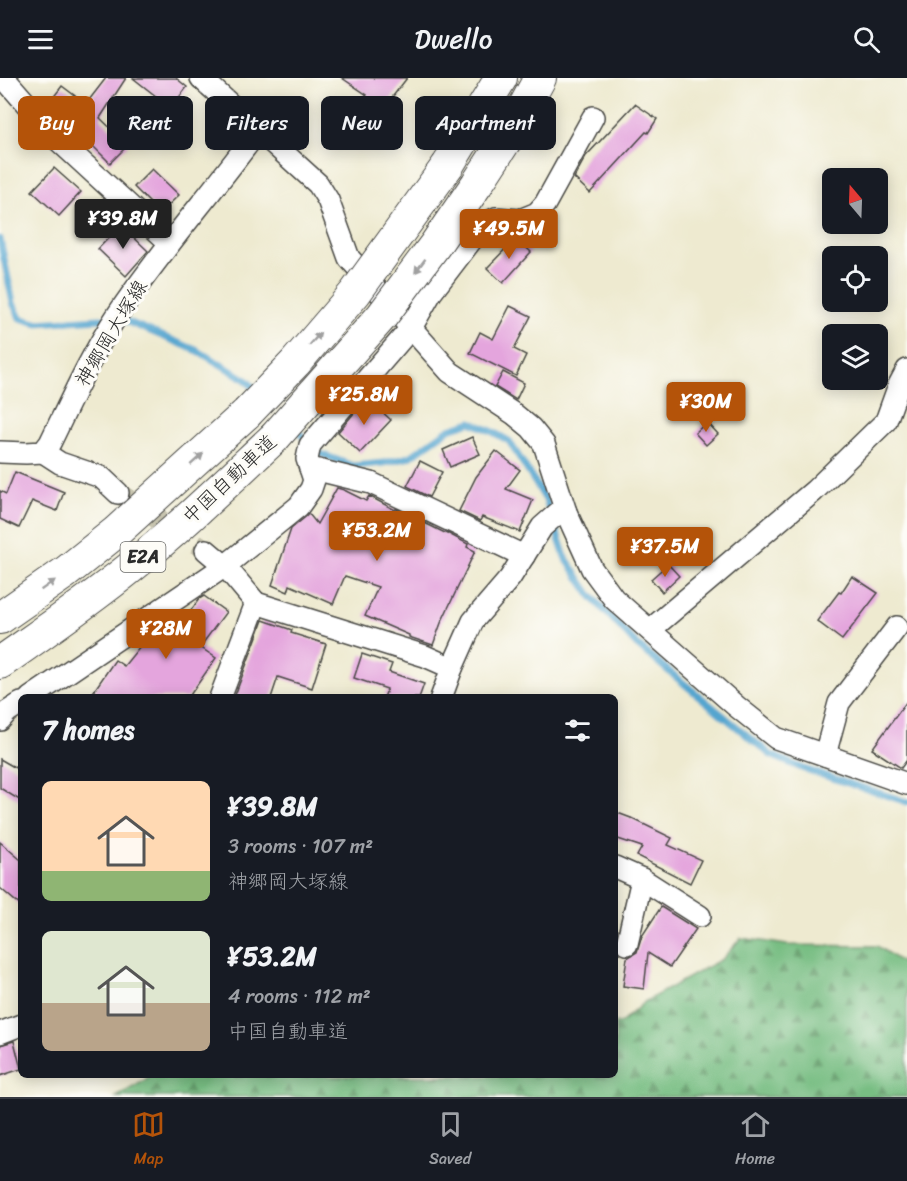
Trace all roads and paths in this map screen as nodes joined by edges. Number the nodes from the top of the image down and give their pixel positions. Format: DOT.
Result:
graph roads {
  1 [pos="4,78"];
  2 [pos="201,78"];
  3 [pos="501,78"];
  4 [pos="540,78"];
  5 [pos="221,96"];
  6 [pos="593,117"];
  7 [pos="244,150"];
  8 [pos="282,150"];
  9 [pos="170,243"];
  10 [pos="411,328"];
  11 [pos="907,370"];
  12 [pos="0,452"];
  13 [pos="44,452"];
  14 [pos="310,468"];
  15 [pos="118,493"];
  16 [pos="562,512"];
  17 [pos="206,550"];
  18 [pos="524,556"];
  19 [pos="225,566"];
  20 [pos="132,567"];
  21 [pos="256,603"];
  22 [pos="0,618"];
  23 [pos="897,627"];
  24 [pos="650,630"];
  25 [pos="0,663"];
  26 [pos="452,668"];
  27 [pos="0,678"];
  28 [pos="36,694"];
  29 [pos="222,694"];
  30 [pos="442,694"];
  31 [pos="18,705"];
  32 [pos="0,720"];
  33 [pos="825,755"];
  34 [pos="907,784"];
  35 [pos="618,868"];
  36 [pos="642,879"];
  37 [pos="700,916"];
  38 [pos="627,944"];
  39 [pos="18,1026"];
  40 [pos="0,1033"];
  1 -- 9 [label="street"];
  2 -- 5 [label="street"];
  22 -- 3 [label="highway, 中国自動車道 / E2A, one-way, bridge"];
  4 -- 20 [label="highway, 中国自動車道 / E2A, one-way, bridge"];
  6 -- 10 [label="street"];
  7 -- 9 [label="street, 神郷岡大塚線"];
  8 -- 10 [label="street"];
  9 -- 13 [label="street, 神郷岡大塚線"];
  10 -- 14 [label="street"];
  10 -- 16 [label="street"];
  11 -- 24 [label="street"];
  12 -- 13 [label="street"];
  13 -- 15 [label="street"];
  14 -- 18 [label="street"];
  14 -- 19 [label="street"];
  16 -- 18 [label="street"];
  16 -- 24 [label="street"];
  17 -- 19 [label="street"];
  18 -- 26 [label="street"];
  19 -- 21 [label="street"];
  19 -- 28 [label="street"];
  20 -- 25 [label="highway, 中国自動車道 / E2A"];
  20 -- 27 [label="highway"];
  21 -- 26 [label="street"];
  21 -- 29 [label="street"];
  23 -- 33 [label="street"];
  24 -- 33 [label="street"];
  26 -- 30 [label="street"];
  31 -- 32 [label="street"];
  33 -- 34 [label="street"];
  35 -- 36 [label="street"];
  36 -- 37 [label="street"];
  36 -- 38 [label="street"];
  39 -- 40 [label="street"];
}
